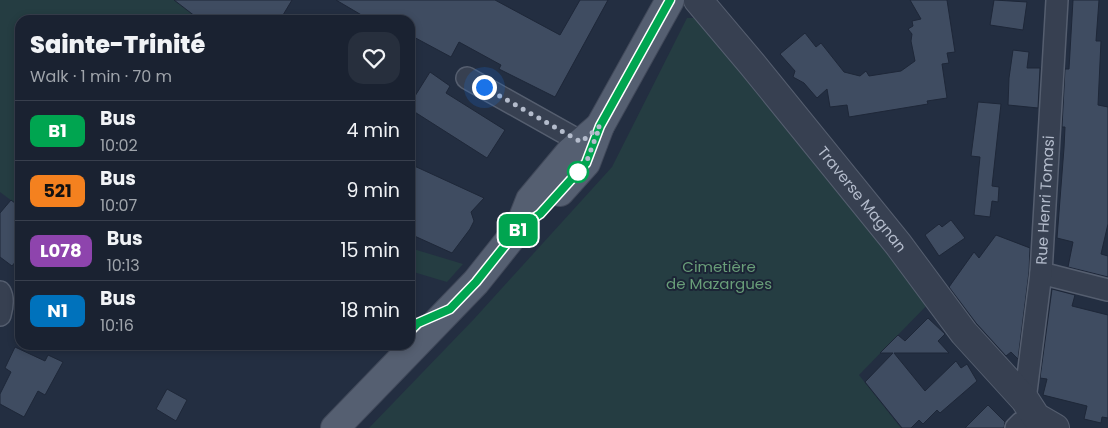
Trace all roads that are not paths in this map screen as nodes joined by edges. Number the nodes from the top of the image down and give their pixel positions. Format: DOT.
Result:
graph roads {
  1 [pos="670,0"];
  2 [pos="698,0"];
  3 [pos="1058,0"];
  4 [pos="468,78"];
  5 [pos="591,134"];
  6 [pos="1041,273"];
  7 [pos="1108,290"];
  8 [pos="0,292"];
  9 [pos="0,315"];
  10 [pos="415,345"];
  11 [pos="410,350"];
  12 [pos="1033,418"];
  13 [pos="335,428"];
  1 -- 5 [label="main road"];
  2 -- 12 [label="street, Traverse Magnan"];
  3 -- 6 [label="street, Rue Henri Tomasi"];
  4 -- 5 [label="street"];
  5 -- 10 [label="main road"];
  6 -- 7 [label="street"];
  6 -- 12 [label="street, Rue Henri Tomasi"];
  8 -- 9 [label="street"];
  11 -- 13 [label="main road"];
}
